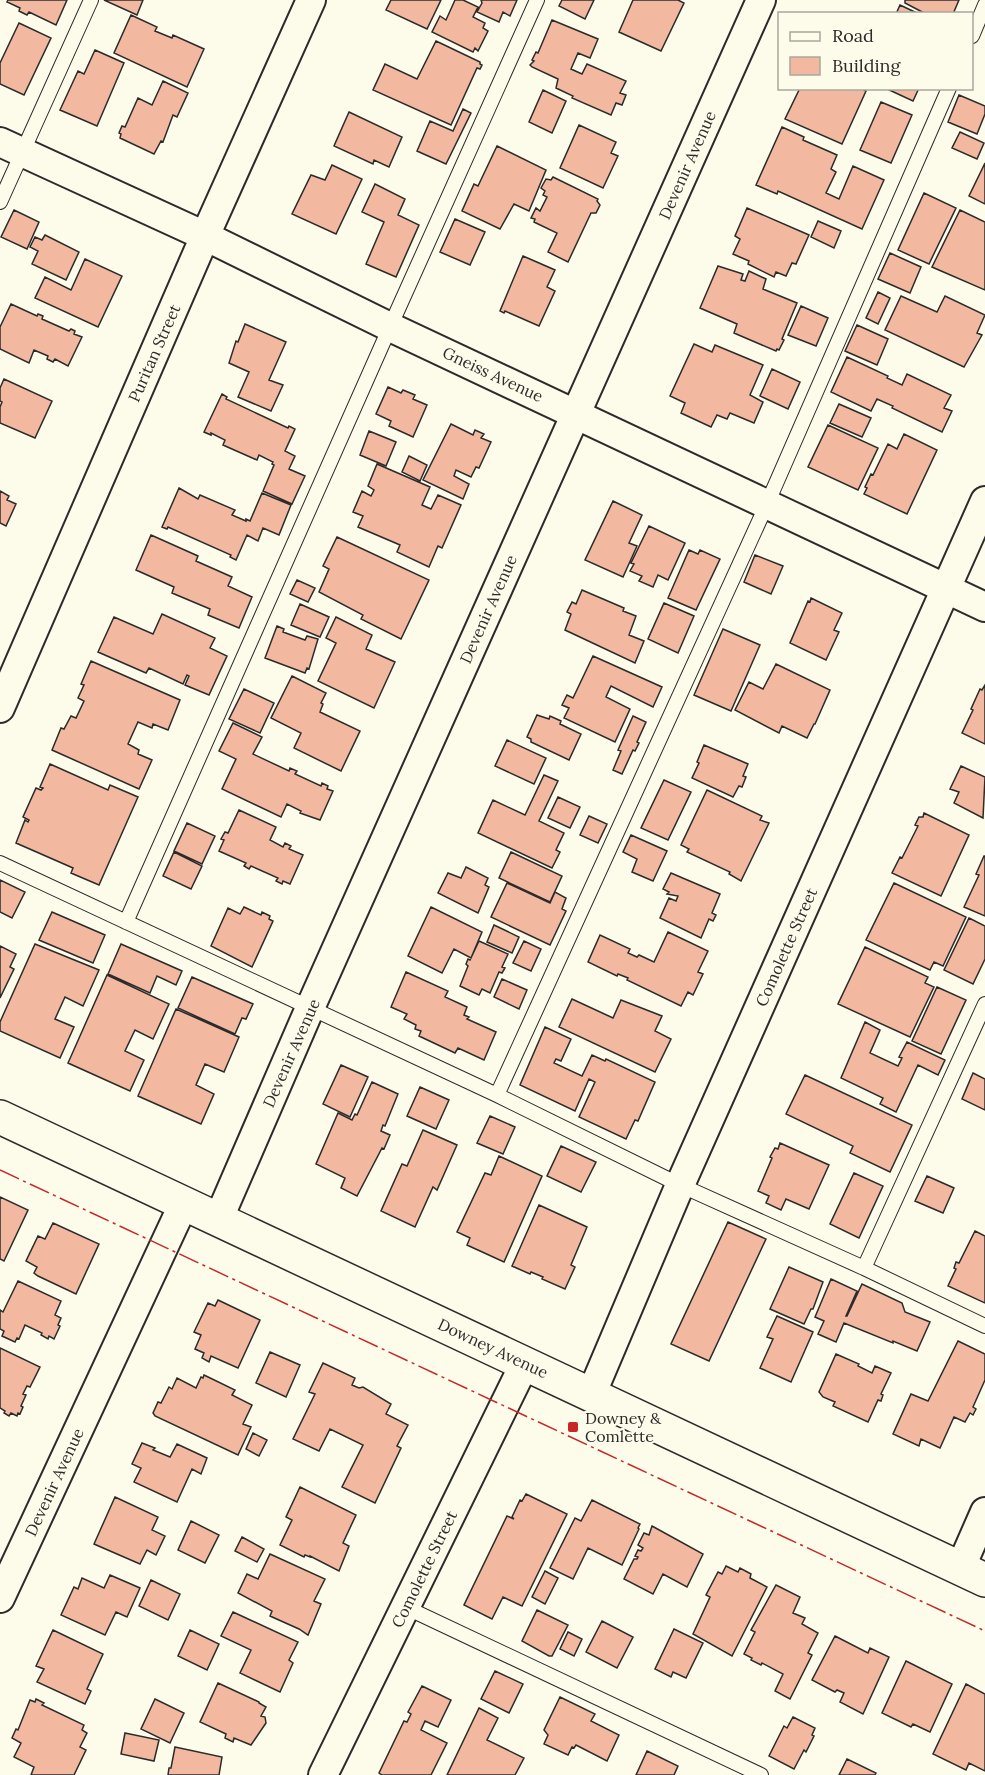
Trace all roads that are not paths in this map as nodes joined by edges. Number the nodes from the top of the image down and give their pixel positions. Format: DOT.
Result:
graph roads {
  1 [pos="91,0"];
  2 [pos="311,0"];
  3 [pos="537,0"];
  4 [pos="761,0"];
  5 [pos="985,5"];
  6 [pos="973,34"];
  7 [pos="948,90"];
  8 [pos="11,147"];
  9 [pos="0,202"];
  10 [pos="206,236"];
  11 [pos="390,327"];
  12 [pos="576,413"];
  13 [pos="985,501"];
  14 [pos="767,504"];
  15 [pos="946,589"];
  16 [pos="985,607"];
  17 [pos="0,708"];
  18 [pos="0,863"];
  19 [pos="126,922"];
  20 [pos="985,1004"];
  21 [pos="310,1008"];
  22 [pos="497,1095"];
  23 [pos="0,1117"];
  24 [pos="680,1185"];
  25 [pos="184,1203"];
  26 [pos="219,1218"];
  27 [pos="864,1268"];
  28 [pos="985,1326"];
  29 [pos="525,1363"];
  30 [pos="591,1395"];
  31 [pos="985,1512"];
  32 [pos="973,1574"];
  33 [pos="0,1598"];
  34 [pos="405,1607"];
  35 [pos="323,1775"];
  36 [pos="761,1775"];
  1 -- 8 [label="lane"];
  2 -- 10 [label="street, Puritan Street"];
  3 -- 11 [label="lane"];
  4 -- 12 [label="street, Devenir Avenue"];
  5 -- 6 [label="lane"];
  7 -- 14 [label="lane"];
  8 -- 9 [label="lane"];
  8 -- 10 [label="street, Gneiss Avenue"];
  10 -- 11 [label="street, Gneiss Avenue"];
  10 -- 17 [label="street, Puritan Street"];
  11 -- 12 [label="street, Gneiss Avenue"];
  11 -- 19 [label="lane"];
  12 -- 14 [label="street, Gneiss Avenue"];
  12 -- 21 [label="street, Devenir Avenue"];
  13 -- 15 [label="street, Comolette Street"];
  14 -- 15 [label="street, Gneiss Avenue"];
  14 -- 22 [label="lane"];
  15 -- 16 [label="street, Gneiss Avenue"];
  15 -- 24 [label="street, Comolette Street"];
  18 -- 19 [label="lane"];
  19 -- 21 [label="lane"];
  20 -- 27 [label="lane"];
  21 -- 22 [label="lane"];
  21 -- 26 [label="street, Devenir Avenue"];
  22 -- 24 [label="lane"];
  23 -- 25 [label="main road, Downey Avenue"];
  24 -- 27 [label="lane"];
  24 -- 30 [label="street, Comolette Street"];
  25 -- 26 [label="main road, Downey Avenue"];
  25 -- 33 [label="street, Devenir Avenue"];
  26 -- 29 [label="main road, Downey Avenue"];
  27 -- 28 [label="lane"];
  29 -- 30 [label="main road, Downey Avenue"];
  29 -- 34 [label="street, Comolette Street"];
  30 -- 32 [label="main road, Downey Avenue"];
  31 -- 32 [label="street"];
  34 -- 35 [label="street, Comolette Street"];
  34 -- 36 [label="lane"];
}
